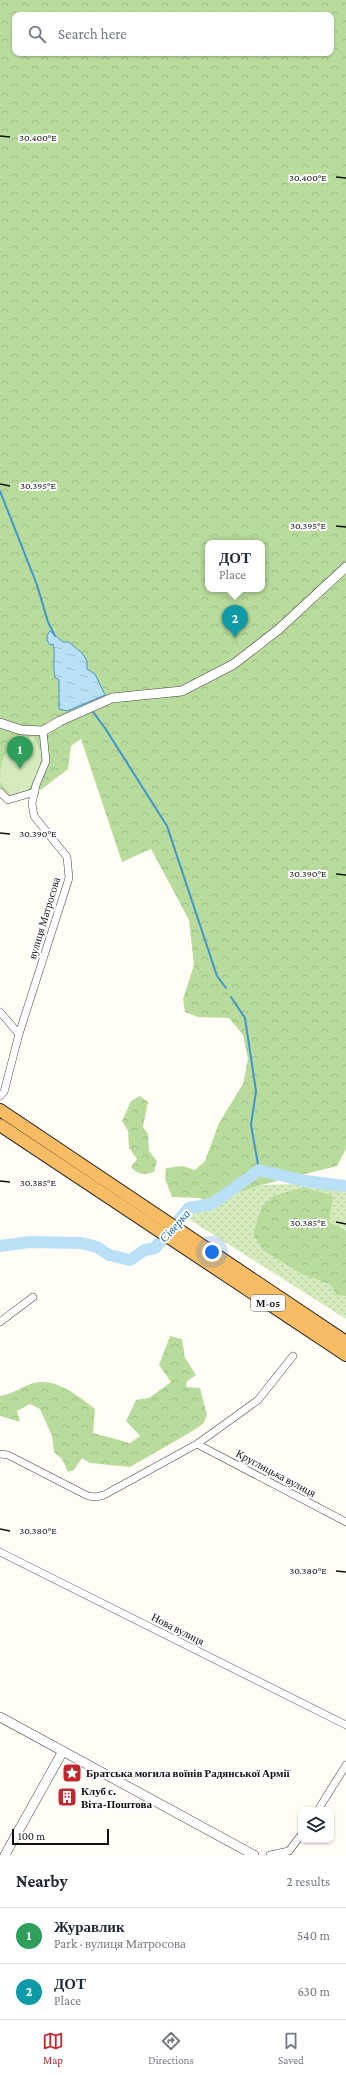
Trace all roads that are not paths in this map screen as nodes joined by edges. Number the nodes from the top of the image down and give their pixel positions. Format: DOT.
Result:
graph roads {
  1 [pos="346,567"];
  2 [pos="0,723"];
  3 [pos="43,731"];
  4 [pos="0,792"];
  5 [pos="34,792"];
  6 [pos="0,1012"];
  7 [pos="19,1034"];
  8 [pos="0,1096"];
  9 [pos="3,1112"];
  10 [pos="0,1125"];
  11 [pos="148,1216"];
  12 [pos="194,1246"];
  13 [pos="33,1297"];
  14 [pos="0,1322"];
  15 [pos="346,1342"];
  16 [pos="346,1355"];
  17 [pos="293,1356"];
  18 [pos="197,1444"];
  19 [pos="0,1454"];
  20 [pos="346,1522"];
  21 [pos="0,1552"];
  22 [pos="0,1717"];
  23 [pos="346,1726"];
  24 [pos="63,1751"];
  25 [pos="346,1765"];
  26 [pos="320,1807"];
  27 [pos="298,1839"];
  28 [pos="6,1855"];
  29 [pos="254,1855"];
  30 [pos="270,1855"];
  1 -- 3 [label="street"];
  2 -- 3 [label="street"];
  3 -- 5 [label="street, вулиця Матросова"];
  4 -- 5 [label="street"];
  5 -- 7 [label="street, вулиця Матросова"];
  6 -- 7 [label="street"];
  7 -- 8 [label="street, вулиця Матросова"];
  9 -- 11 [label="highway, М-05"];
  10 -- 11 [label="highway, М-05"];
  11 -- 12 [label="highway, М-05"];
  12 -- 15 [label="highway, М-05"];
  12 -- 16 [label="highway, М-05"];
  13 -- 14 [label="street"];
  17 -- 18 [label="street"];
  18 -- 19 [label="street"];
  18 -- 20 [label="street, Круглицька вулиця"];
  21 -- 23 [label="street, Нова вулиця"];
  22 -- 24 [label="street"];
  24 -- 28 [label="street"];
  24 -- 29 [label="street"];
  25 -- 26 [label="street"];
  27 -- 30 [label="street"];
}
